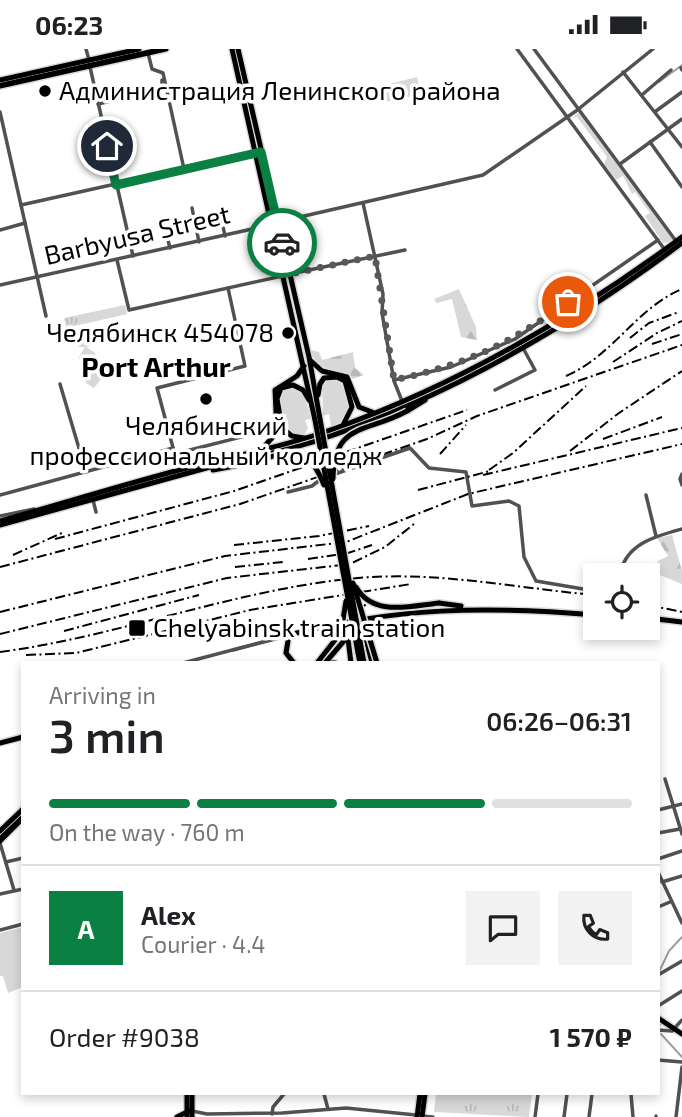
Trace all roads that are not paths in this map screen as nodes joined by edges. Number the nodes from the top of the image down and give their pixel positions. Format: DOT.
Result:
graph roads {
  1 [pos="86,49"];
  2 [pos="139,49"];
  3 [pos="166,49"];
  4 [pos="232,49"];
  5 [pos="238,49"];
  6 [pos="517,49"];
  7 [pos="534,49"];
  8 [pos="653,49"];
  9 [pos="148,53"];
  10 [pos="90,63"];
  11 [pos="671,70"];
  12 [pos="623,72"];
  13 [pos="161,73"];
  14 [pos="0,80"];
  15 [pos="0,86"];
  16 [pos="682,92"];
  17 [pos="643,94"];
  18 [pos="98,104"];
  19 [pos="578,107"];
  20 [pos="656,111"];
  21 [pos="0,112"];
  22 [pos="566,116"];
  23 [pos="682,118"];
  24 [pos="252,122"];
  25 [pos="669,129"];
  26 [pos="650,142"];
  27 [pos="682,147"];
  28 [pos="259,152"];
  29 [pos="620,164"];
  30 [pos="184,169"];
  31 [pos="116,185"];
  32 [pos="682,187"];
  33 [pos="363,203"];
  34 [pos="21,205"];
  35 [pos="192,208"];
  36 [pos="220,212"];
  37 [pos="25,223"];
  38 [pos="275,224"];
  39 [pos="164,225"];
  40 [pos="0,230"];
  41 [pos="225,236"];
  42 [pos="682,237"];
  43 [pos="658,240"];
  44 [pos="199,242"];
  45 [pos="679,243"];
  46 [pos="170,248"];
  47 [pos="405,250"];
  48 [pos="666,252"];
  49 [pos="133,255"];
  50 [pos="375,256"];
  51 [pos="117,260"];
  52 [pos="287,275"];
  53 [pos="37,277"];
  54 [pos="0,285"];
  55 [pos="228,288"];
  56 [pos="46,316"];
  57 [pos="523,348"];
  58 [pos="309,357"];
  59 [pos="304,363"];
  60 [pos="394,380"];
  61 [pos="60,384"];
  62 [pos="443,390"];
  63 [pos="495,390"];
  64 [pos="402,401"];
  65 [pos="379,411"];
  66 [pos="317,420"];
  67 [pos="337,428"];
  68 [pos="269,430"];
  69 [pos="310,437"];
  70 [pos="173,448"];
  71 [pos="260,449"];
  72 [pos="174,454"];
  73 [pos="86,473"];
  74 [pos="181,473"];
  75 [pos="681,475"];
  76 [pos="682,485"];
  77 [pos="288,492"];
  78 [pos="0,495"];
  79 [pos="646,495"];
  80 [pos="332,498"];
  81 [pos="93,500"];
  82 [pos="96,512"];
  83 [pos="0,521"];
  84 [pos="682,529"];
  85 [pos="656,535"];
  86 [pos="342,541"];
  87 [pos="341,563"];
  88 [pos="626,563"];
  89 [pos="350,575"];
  90 [pos="583,589"];
  91 [pos="464,608"];
  92 [pos="583,614"];
  93 [pos="383,617"];
  94 [pos="660,619"];
  95 [pos="361,621"];
  96 [pos="682,622"];
  97 [pos="346,623"];
  98 [pos="328,627"];
  99 [pos="363,628"];
  100 [pos="289,635"];
  101 [pos="346,638"];
  102 [pos="360,653"];
  103 [pos="192,661"];
  104 [pos="292,661"];
  105 [pos="319,661"];
  106 [pos="327,661"];
  107 [pos="351,661"];
  108 [pos="362,661"];
  109 [pos="371,661"];
  110 [pos="376,661"];
  111 [pos="21,736"];
  112 [pos="0,741"];
  113 [pos="665,779"];
  114 [pos="682,804"];
  115 [pos="674,807"];
  116 [pos="660,810"];
  117 [pos="21,811"];
  118 [pos="21,820"];
  119 [pos="0,831"];
  120 [pos="681,832"];
  121 [pos="660,833"];
  122 [pos="0,842"];
  123 [pos="682,851"];
  124 [pos="21,858"];
  125 [pos="660,858"];
  126 [pos="6,862"];
  127 [pos="682,876"];
  128 [pos="660,877"];
  129 [pos="662,882"];
  130 [pos="21,889"];
  131 [pos="14,890"];
  132 [pos="0,894"];
  133 [pos="670,902"];
  134 [pos="660,906"];
  135 [pos="680,914"];
  136 [pos="682,923"];
  137 [pos="21,925"];
  138 [pos="0,930"];
  139 [pos="682,961"];
  140 [pos="660,974"];
  141 [pos="682,991"];
  142 [pos="660,1005"];
  143 [pos="660,1019"];
  144 [pos="682,1020"];
  145 [pos="675,1029"];
  146 [pos="660,1030"];
  147 [pos="682,1034"];
  148 [pos="660,1060"];
  149 [pos="682,1065"];
  150 [pos="681,1081"];
  151 [pos="187,1095"];
  152 [pos="192,1095"];
  153 [pos="283,1095"];
  154 [pos="324,1095"];
  155 [pos="423,1095"];
  156 [pos="538,1095"];
  157 [pos="566,1095"];
  158 [pos="592,1095"];
  159 [pos="631,1095"];
  160 [pos="329,1109"];
  161 [pos="679,1110"];
  162 [pos="319,1111"];
  163 [pos="189,1114"];
  164 [pos="272,1114"];
  165 [pos="420,1116"];
  166 [pos="177,1117"];
  167 [pos="319,1117"];
  168 [pos="433,1117"];
  169 [pos="535,1117"];
  170 [pos="564,1117"];
  171 [pos="589,1117"];
  172 [pos="633,1117"];
  173 [pos="676,1117"];
  1 -- 10 [label="street"];
  2 -- 10 [label="main road"];
  3 -- 9 [label="main road"];
  4 -- 24 [label="main road"];
  5 -- 24 [label="main road"];
  6 -- 22 [label="street"];
  7 -- 19 [label="street"];
  8 -- 12 [label="street, Barbyusa Street"];
  9 -- 10 [label="main road"];
  9 -- 13 [label="street"];
  10 -- 14 [label="main road"];
  10 -- 15 [label="main road"];
  10 -- 18 [label="street"];
  11 -- 17 [label="street"];
  12 -- 17 [label="street"];
  12 -- 19 [label="street, Barbyusa Street"];
  13 -- 18 [label="street"];
  13 -- 30 [label="street"];
  16 -- 20 [label="street"];
  17 -- 20 [label="street"];
  18 -- 31 [label="street"];
  19 -- 22 [label="street, Barbyusa Street"];
  19 -- 29 [label="street"];
  20 -- 25 [label="street"];
  21 -- 34 [label="street"];
  22 -- 33 [label="street, Barbyusa Street"];
  22 -- 43 [label="street"];
  23 -- 25 [label="street"];
  24 -- 28 [label="main road"];
  25 -- 26 [label="street"];
  25 -- 27 [label="street"];
  26 -- 29 [label="street"];
  26 -- 32 [label="street"];
  28 -- 30 [label="street"];
  28 -- 38 [label="main road"];
  29 -- 45 [label="street"];
  30 -- 31 [label="street"];
  31 -- 34 [label="street"];
  31 -- 49 [label="street"];
  33 -- 38 [label="street, Barbyusa Street"];
  33 -- 50 [label="street"];
  34 -- 37 [label="street"];
  35 -- 44 [label="street"];
  36 -- 41 [label="street"];
  37 -- 40 [label="street"];
  37 -- 53 [label="street"];
  38 -- 41 [label="street, Barbyusa Street"];
  38 -- 52 [label="main road"];
  39 -- 46 [label="street"];
  41 -- 44 [label="street, Barbyusa Street"];
  42 -- 45 [label="main road"];
  43 -- 48 [label="street"];
  43 -- 60 [label="street"];
  44 -- 46 [label="street, Barbyusa Street"];
  45 -- 48 [label="main road"];
  46 -- 49 [label="street, Barbyusa Street"];
  47 -- 50 [label="street"];
  48 -- 57 [label="main road"];
  48 -- 64 [label="main road"];
  49 -- 51 [label="street, Barbyusa Street"];
  50 -- 52 [label="street"];
  50 -- 60 [label="street"];
  51 -- 53 [label="street, Barbyusa Street"];
  51 -- 55 [label="street"];
  52 -- 55 [label="street"];
  52 -- 58 [label="main road"];
  52 -- 59 [label="main road"];
  53 -- 54 [label="street, Barbyusa Street"];
  53 -- 56 [label="street"];
  55 -- 70 [label="street"];
  57 -- 62 [label="main road"];
  57 -- 63 [label="street"];
  58 -- 65 [label="main road"];
  58 -- 66 [label="main road"];
  59 -- 66 [label="main road"];
  59 -- 71 [label="main road"];
  60 -- 64 [label="street"];
  61 -- 73 [label="street"];
  62 -- 74 [label="main road"];
  62 -- 80 [label="main road, bridge"];
  64 -- 65 [label="main road"];
  65 -- 67 [label="main road"];
  66 -- 67 [label="main road"];
  66 -- 69 [label="main road"];
  66 -- 80 [label="main road, bridge"];
  67 -- 69 [label="main road"];
  68 -- 72 [label="street"];
  69 -- 71 [label="main road"];
  70 -- 72 [label="street"];
  70 -- 73 [label="street"];
  71 -- 74 [label="main road"];
  72 -- 74 [label="street"];
  73 -- 78 [label="street"];
  74 -- 80 [label="main road, bridge"];
  74 -- 81 [label="main road"];
  74 -- 83 [label="main road"];
  75 -- 76 [label="street"];
  77 -- 90 [label="street"];
  79 -- 85 [label="street"];
  80 -- 86 [label="main road, bridge"];
  80 -- 87 [label="main road, bridge"];
  81 -- 82 [label="street"];
  81 -- 83 [label="main road"];
  84 -- 85 [label="street"];
  85 -- 88 [label="street"];
  86 -- 89 [label="main road, bridge"];
  86 -- 102 [label="main road, bridge"];
  87 -- 102 [label="main road, bridge"];
  87 -- 105 [label="main road, bridge"];
  89 -- 91 [label="main road, bridge"];
  89 -- 110 [label="main road, bridge"];
  91 -- 92 [label="main road"];
  91 -- 93 [label="main road"];
  93 -- 95 [label="main road"];
  93 -- 99 [label="main road"];
  94 -- 96 [label="main road"];
  95 -- 97 [label="main road"];
  95 -- 99 [label="main road"];
  97 -- 98 [label="main road"];
  97 -- 101 [label="main road"];
  98 -- 100 [label="main road"];
  98 -- 101 [label="main road"];
  99 -- 101 [label="main road"];
  99 -- 109 [label="main road"];
  100 -- 103 [label="street"];
  100 -- 104 [label="main road"];
  101 -- 106 [label="main road"];
  101 -- 107 [label="main road"];
  102 -- 108 [label="main road"];
  111 -- 112 [label="main road"];
  113 -- 115 [label="street"];
  114 -- 115 [label="street"];
  115 -- 116 [label="street"];
  115 -- 120 [label="street"];
  117 -- 119 [label="main road"];
  118 -- 122 [label="main road"];
  120 -- 121 [label="street"];
  122 -- 126 [label="street"];
  123 -- 125 [label="street"];
  124 -- 126 [label="street"];
  126 -- 131 [label="street"];
  127 -- 129 [label="street"];
  128 -- 129 [label="street"];
  129 -- 133 [label="street"];
  130 -- 131 [label="street"];
  131 -- 132 [label="street"];
  133 -- 134 [label="street"];
  133 -- 135 [label="street"];
  135 -- 136 [label="street"];
  137 -- 138 [label="street"];
  139 -- 140 [label="street"];
  141 -- 142 [label="street"];
  143 -- 145 [label="main road"];
  144 -- 145 [label="street"];
  145 -- 146 [label="street"];
  145 -- 147 [label="main road"];
  148 -- 149 [label="street"];
  149 -- 150 [label="street"];
  150 -- 161 [label="street"];
  151 -- 163 [label="main road"];
  152 -- 163 [label="main road"];
  153 -- 164 [label="street"];
  154 -- 160 [label="street"];
  155 -- 165 [label="main road"];
  156 -- 169 [label="street"];
  157 -- 170 [label="street"];
  158 -- 171 [label="street"];
  159 -- 172 [label="street"];
  160 -- 162 [label="street"];
  160 -- 165 [label="street"];
  161 -- 173 [label="street"];
  162 -- 164 [label="street"];
  162 -- 167 [label="street"];
  163 -- 164 [label="street"];
  163 -- 166 [label="main road"];
  165 -- 168 [label="street"];
}
